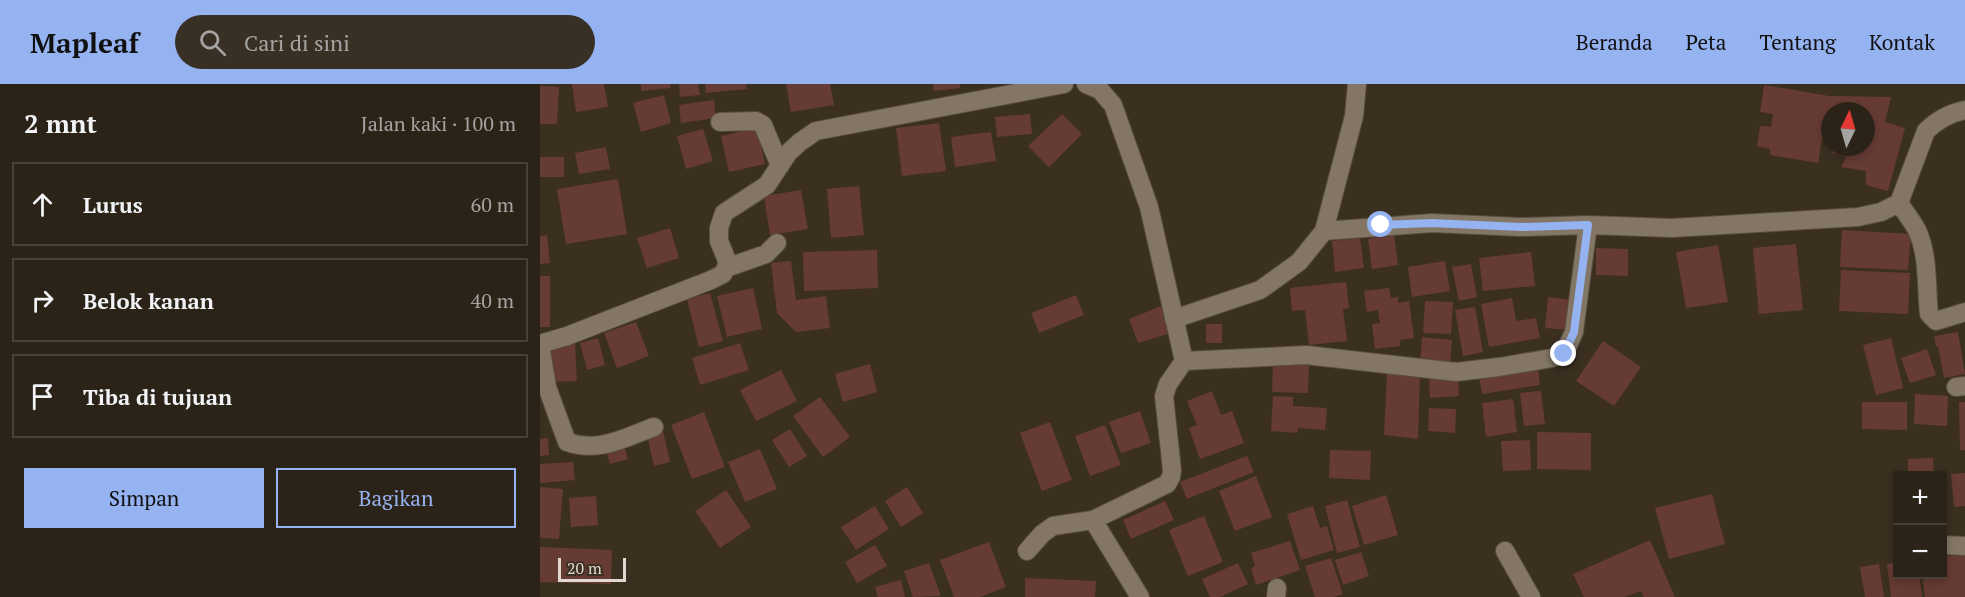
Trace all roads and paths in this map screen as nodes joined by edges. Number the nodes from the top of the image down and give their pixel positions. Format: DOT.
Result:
graph roads {
  1 [pos="1064,84"];
  2 [pos="1086,84"];
  3 [pos="1358,84"];
  4 [pos="1965,110"];
  5 [pos="720,122"];
  6 [pos="780,166"];
  7 [pos="1899,203"];
  8 [pos="1588,225"];
  9 [pos="1324,231"];
  10 [pos="777,243"];
  11 [pos="726,267"];
  12 [pos="1965,312"];
  13 [pos="1174,319"];
  14 [pos="540,344"];
  15 [pos="1184,361"];
  16 [pos="654,428"];
  17 [pos="1093,520"];
  18 [pos="1947,545"];
  19 [pos="1965,546"];
  20 [pos="1027,551"];
  21 [pos="1505,551"];
  22 [pos="1140,597"];
  23 [pos="1531,597"];
  1 -- 6 [label="street"];
  2 -- 13 [label="street"];
  3 -- 9 [label="street"];
  4 -- 7 [label="street"];
  5 -- 6 [label="street"];
  6 -- 11 [label="street"];
  7 -- 8 [label="street"];
  7 -- 12 [label="street"];
  8 -- 9 [label="street"];
  8 -- 15 [label="street"];
  9 -- 13 [label="street"];
  10 -- 11 [label="street"];
  11 -- 14 [label="street"];
  13 -- 15 [label="street"];
  14 -- 16 [label="street"];
  15 -- 17 [label="street"];
  17 -- 20 [label="street"];
  17 -- 22 [label="street"];
  18 -- 19 [label="street"];
  21 -- 23 [label="street"];
}
